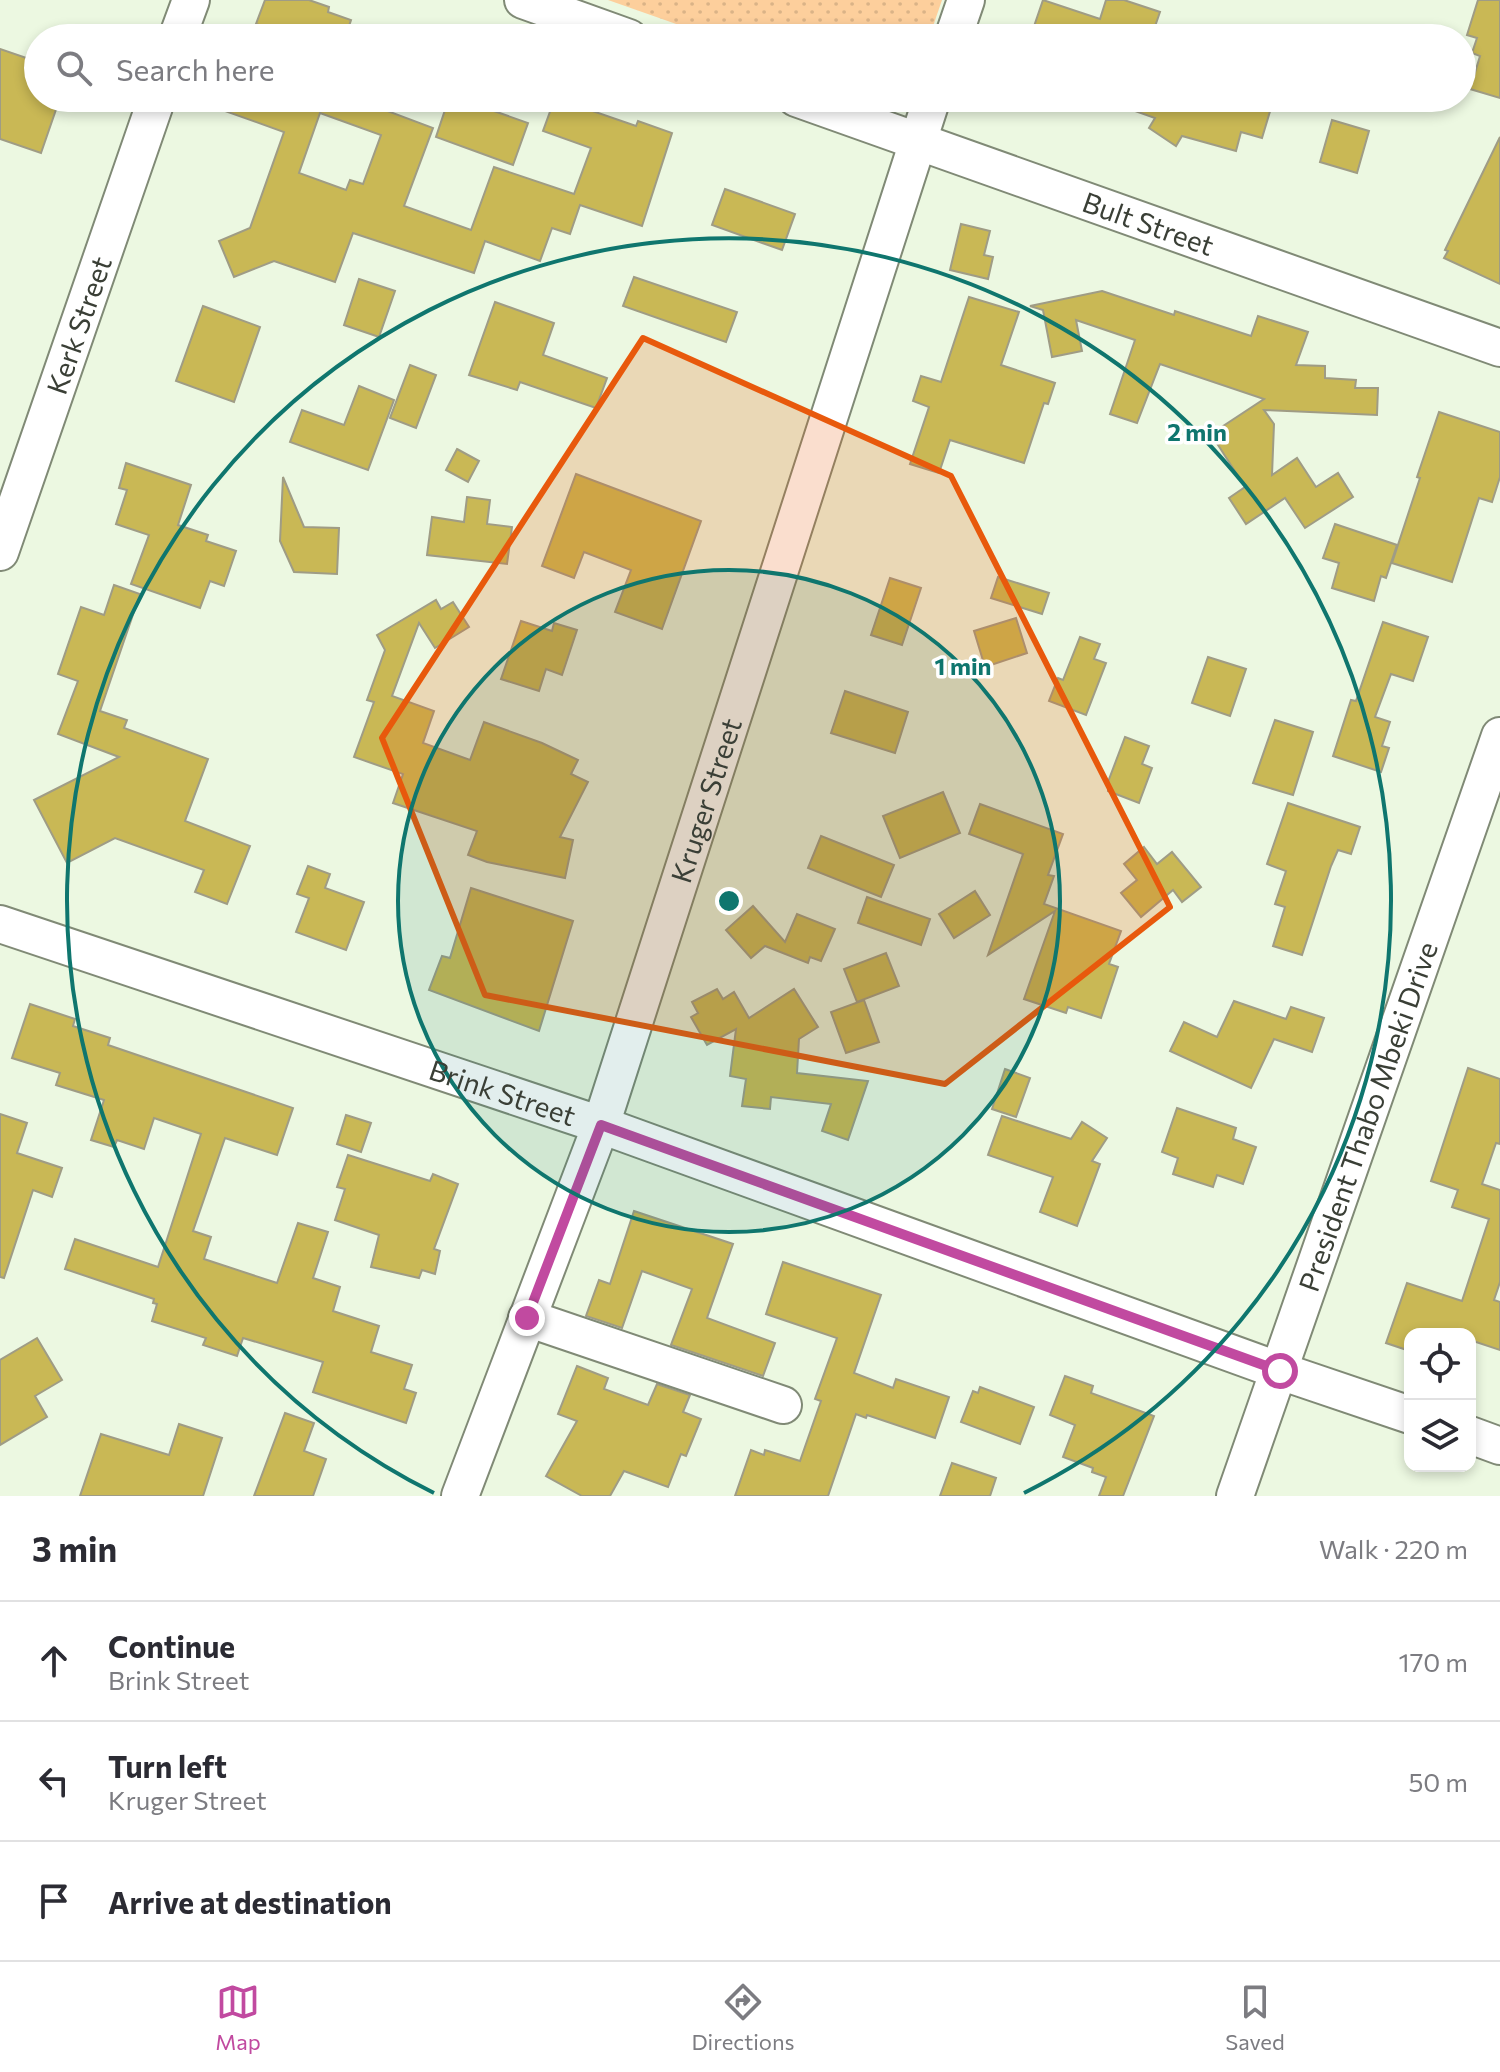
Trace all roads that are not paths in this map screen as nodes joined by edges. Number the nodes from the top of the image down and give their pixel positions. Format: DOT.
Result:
graph roads {
  1 [pos="191,0"];
  2 [pos="523,0"];
  3 [pos="966,0"];
  4 [pos="182,24"];
  5 [pos="590,24"];
  6 [pos="958,24"];
  7 [pos="152,112"];
  8 [pos="835,112"];
  9 [pos="927,112"];
  10 [pos="917,141"];
  11 [pos="1500,348"];
  12 [pos="0,552"];
  13 [pos="1500,736"];
  14 [pos="0,924"];
  15 [pos="601,1125"];
  16 [pos="527,1318"];
  17 [pos="1280,1371"];
  18 [pos="783,1405"];
  19 [pos="1404,1413"];
  20 [pos="1476,1437"];
  21 [pos="1500,1446"];
  22 [pos="460,1496"];
  23 [pos="1235,1496"];
  1 -- 4 [label="street"];
  2 -- 5 [label="street"];
  3 -- 6 [label="street"];
  7 -- 12 [label="street, Kerk Street"];
  8 -- 10 [label="street, Bult Street"];
  9 -- 10 [label="street, Kruger Street"];
  10 -- 11 [label="street, Bult Street"];
  10 -- 15 [label="street, Kruger Street"];
  13 -- 17 [label="street, President Thabo Mbeki Drive"];
  14 -- 15 [label="street, Brink Street"];
  15 -- 16 [label="street, Kruger Street"];
  15 -- 17 [label="street, Brink Street"];
  16 -- 18 [label="street"];
  16 -- 22 [label="street, Kruger Street"];
  17 -- 19 [label="street, Brink Street"];
  17 -- 23 [label="street, President Thabo Mbeki Drive"];
  20 -- 21 [label="street"];
}
